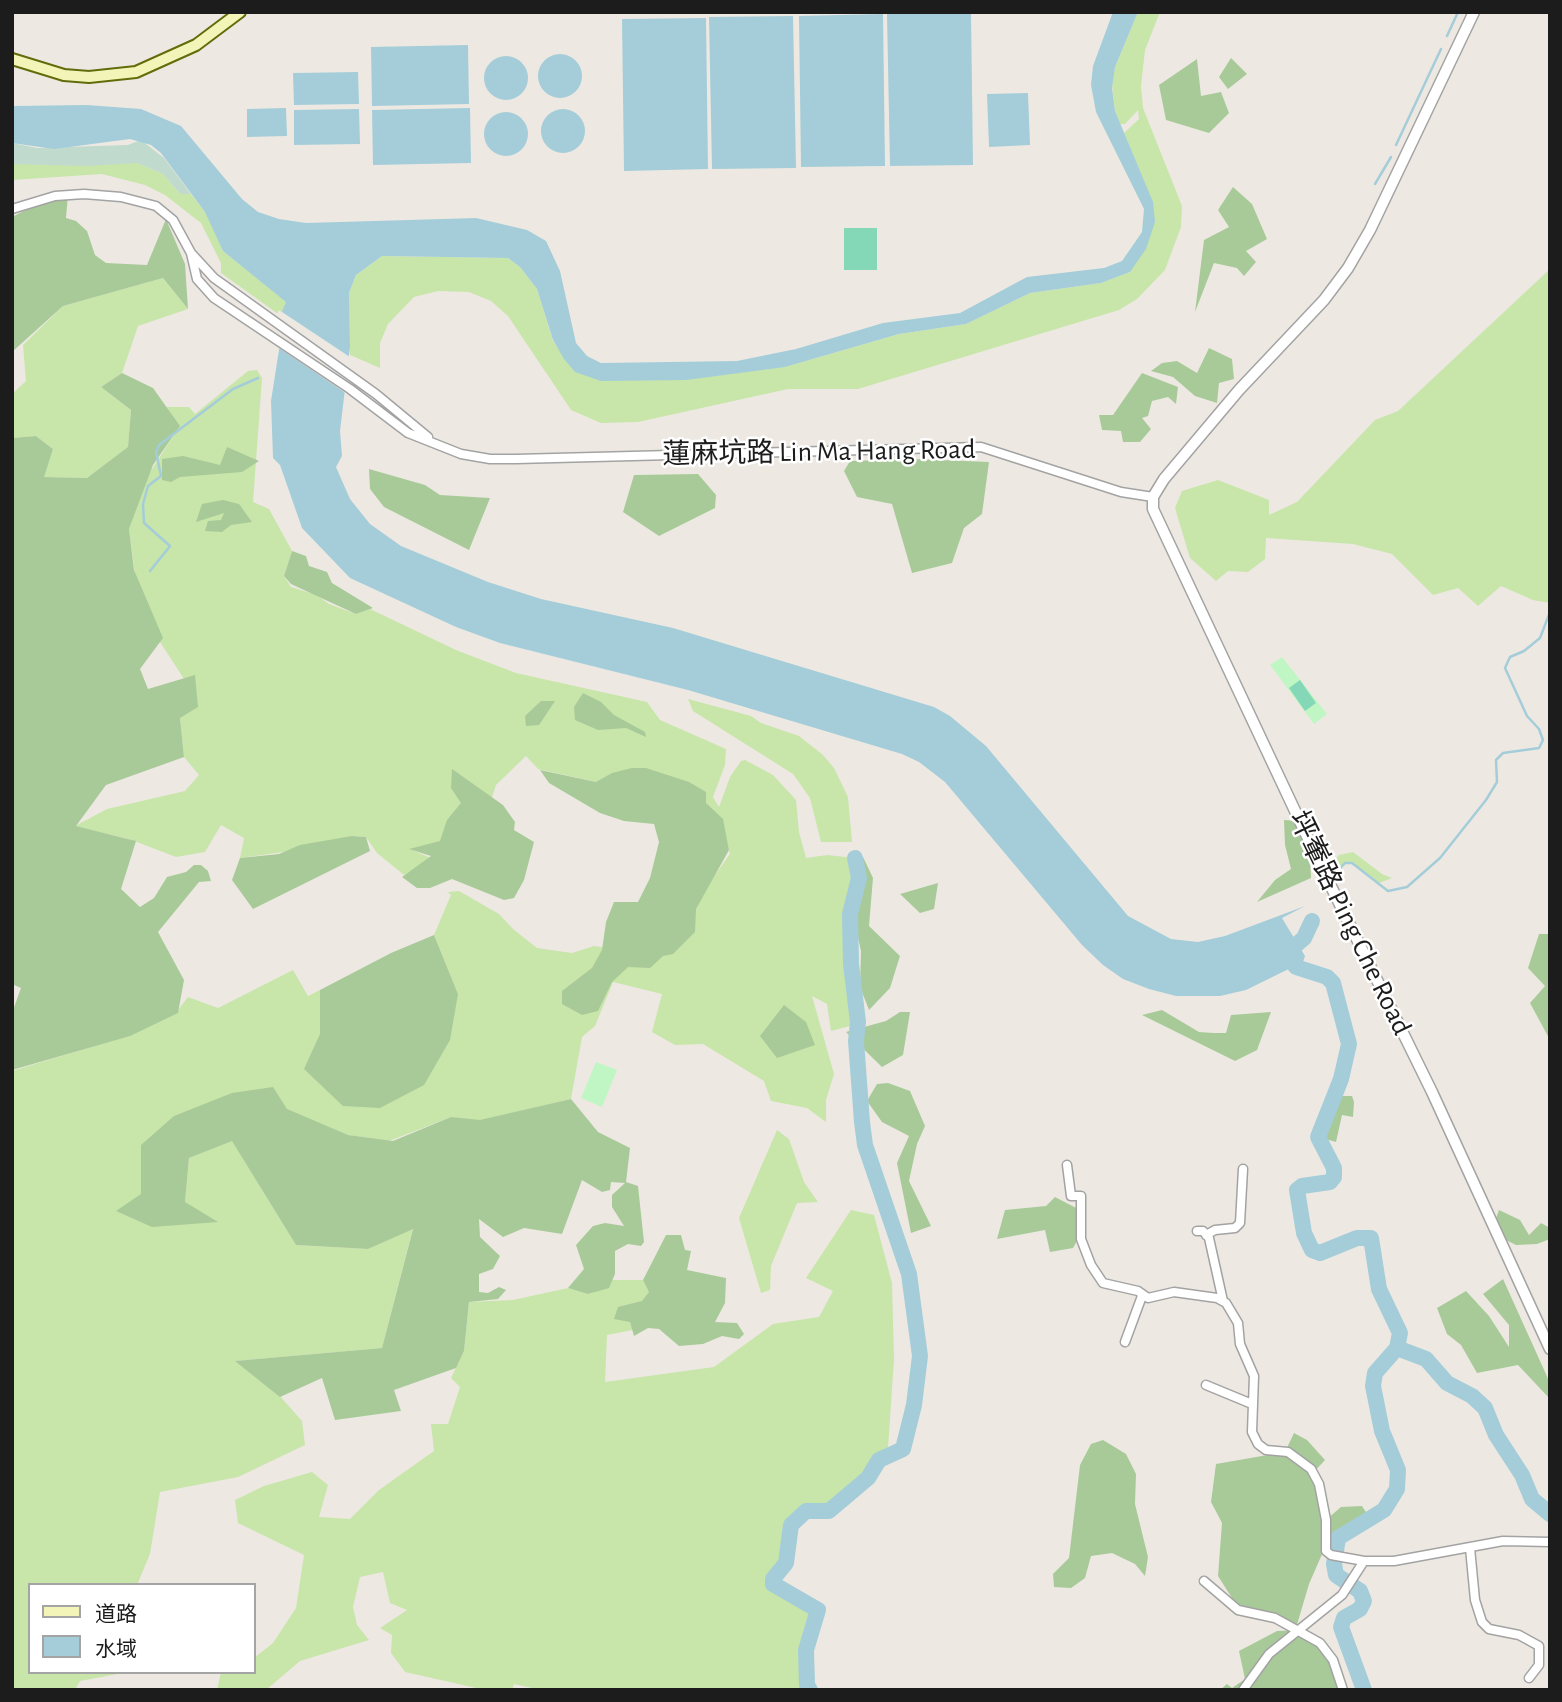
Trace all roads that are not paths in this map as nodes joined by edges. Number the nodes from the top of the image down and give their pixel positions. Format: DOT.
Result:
graph roads {
  1 [pos="240,12"];
  2 [pos="1474,12"];
  3 [pos="12,59"];
  4 [pos="12,209"];
  5 [pos="191,253"];
  6 [pos="353,385"];
  7 [pos="1153,497"];
  8 [pos="1067,1165"];
  9 [pos="1243,1169"];
  10 [pos="1197,1231"];
  11 [pos="1206,1234"];
  12 [pos="1142,1296"];
  13 [pos="1223,1301"];
  14 [pos="1125,1342"];
  15 [pos="1550,1349"];
  16 [pos="1206,1385"];
  17 [pos="1252,1404"];
  18 [pos="1550,1542"];
  19 [pos="1470,1548"];
  20 [pos="1364,1561"];
  21 [pos="1204,1581"];
  22 [pos="1301,1630"];
  23 [pos="1529,1678"];
  24 [pos="1243,1690"];
  25 [pos="1343,1690"];
  1 -- 3 [label="main road"];
  2 -- 7 [label="street"];
  4 -- 5 [label="street, 蓮麻坑路 Lin Ma Hang Road"];
  5 -- 6 [label="street, 蓮麻坑路 Lin Ma Hang Road"];
  5 -- 6 [label="street, 蓮麻坑路 Lin Ma Hang Road"];
  6 -- 7 [label="street, 蓮麻坑路 Lin Ma Hang Road"];
  7 -- 15 [label="street, 坪輋路 Ping Che Road"];
  8 -- 12 [label="street"];
  9 -- 11 [label="street"];
  10 -- 11 [label="street"];
  11 -- 13 [label="street"];
  12 -- 13 [label="street"];
  12 -- 14 [label="street"];
  13 -- 17 [label="street"];
  16 -- 17 [label="street"];
  17 -- 20 [label="street"];
  18 -- 19 [label="street"];
  19 -- 20 [label="street"];
  19 -- 23 [label="street"];
  20 -- 22 [label="street"];
  21 -- 22 [label="street"];
  22 -- 24 [label="street"];
  22 -- 25 [label="street"];
}
